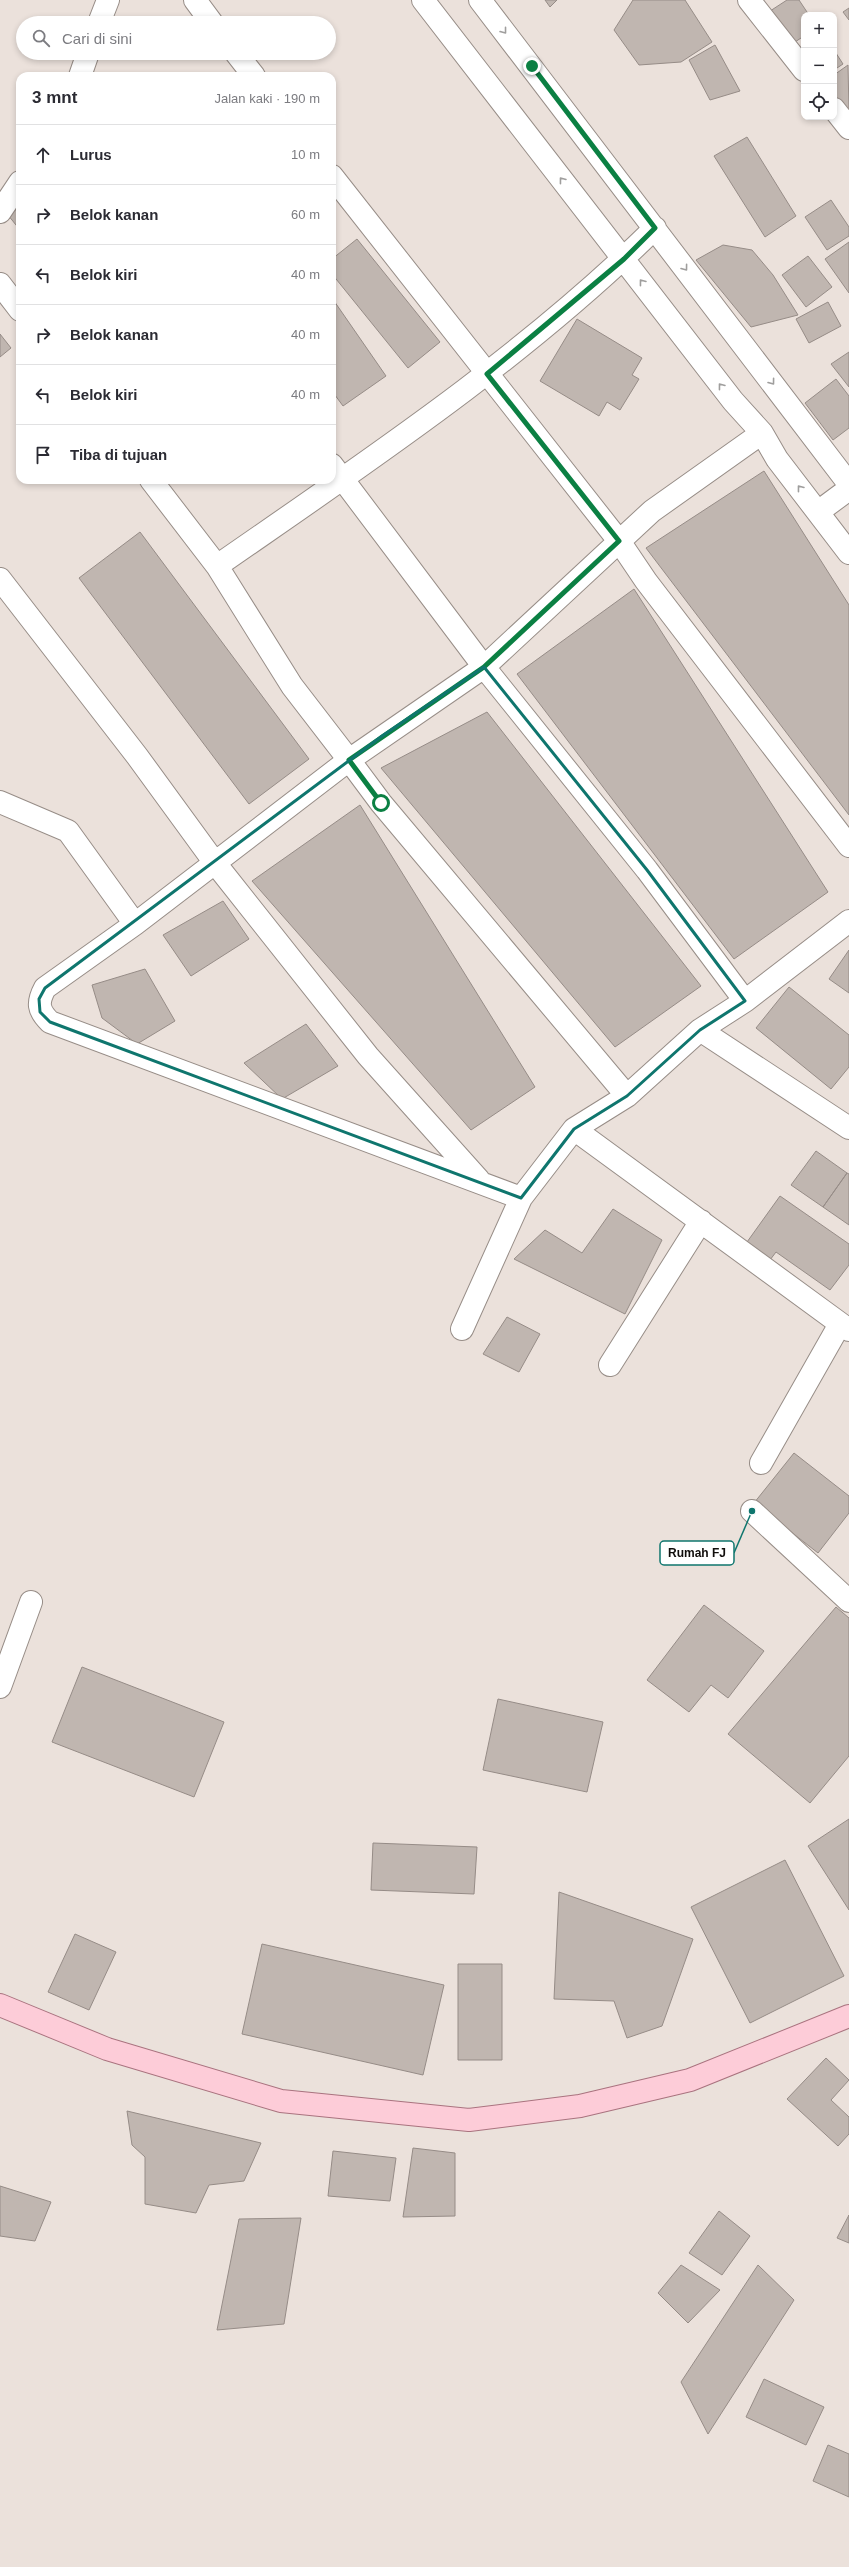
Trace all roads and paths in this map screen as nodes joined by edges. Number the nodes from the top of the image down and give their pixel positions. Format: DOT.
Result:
graph roads {
  1 [pos="108,0"];
  2 [pos="194,0"];
  3 [pos="480,0"];
  4 [pos="749,0"];
  5 [pos="427,1"];
  6 [pos="102,16"];
  7 [pos="207,16"];
  8 [pos="86,60"];
  9 [pos="241,60"];
  10 [pos="801,66"];
  11 [pos="81,72"];
  12 [pos="251,72"];
  13 [pos="837,113"];
  14 [pos="849,128"];
  15 [pos="336,181"];
  16 [pos="16,188"];
  17 [pos="0,212"];
  18 [pos="655,228"];
  19 [pos="624,259"];
  20 [pos="0,284"];
  21 [pos="16,305"];
  22 [pos="487,374"];
  23 [pos="762,433"];
  24 [pos="337,472"];
  25 [pos="154,484"];
  26 [pos="322,484"];
  27 [pos="849,484"];
  28 [pos="849,489"];
  29 [pos="818,512"];
  30 [pos="619,541"];
  31 [pos="849,553"];
  32 [pos="217,566"];
  33 [pos="0,579"];
  34 [pos="484,667"];
  35 [pos="349,760"];
  36 [pos="0,802"];
  37 [pos="849,846"];
  38 [pos="215,864"];
  39 [pos="849,921"];
  40 [pos="135,924"];
  41 [pos="745,1001"];
  42 [pos="700,1030"];
  43 [pos="627,1096"];
  44 [pos="849,1128"];
  45 [pos="574,1129"];
  46 [pos="482,1182"];
  47 [pos="521,1198"];
  48 [pos="701,1221"];
  49 [pos="844,1327"];
  50 [pos="462,1329"];
  51 [pos="610,1365"];
  52 [pos="761,1463"];
  53 [pos="752,1511"];
  54 [pos="849,1601"];
  55 [pos="31,1602"];
  56 [pos="0,1687"];
  57 [pos="0,2005"];
  58 [pos="849,2016"];
  1 -- 6 [label="street"];
  2 -- 7 [label="street"];
  3 -- 18 [label="street, one-way"];
  4 -- 10 [label="street"];
  19 -- 5 [label="street, one-way"];
  8 -- 11 [label="street"];
  9 -- 12 [label="street"];
  13 -- 14 [label="street"];
  15 -- 22 [label="street"];
  16 -- 17 [label="street"];
  18 -- 19 [label="street"];
  18 -- 27 [label="street, one-way"];
  19 -- 22 [label="street"];
  23 -- 19 [label="street, one-way"];
  20 -- 21 [label="street"];
  22 -- 24 [label="street"];
  22 -- 30 [label="street"];
  29 -- 23 [label="street, one-way"];
  23 -- 30 [label="street"];
  24 -- 34 [label="street"];
  25 -- 32 [label="street"];
  26 -- 32 [label="street"];
  28 -- 29 [label="street"];
  29 -- 31 [label="street"];
  30 -- 34 [label="street"];
  30 -- 37 [label="street"];
  32 -- 35 [label="street"];
  33 -- 38 [label="street"];
  34 -- 35 [label="street"];
  34 -- 41 [label="street"];
  35 -- 38 [label="street"];
  35 -- 43 [label="street"];
  36 -- 40 [label="street"];
  38 -- 40 [label="street"];
  38 -- 46 [label="street"];
  39 -- 41 [label="street"];
  40 -- 46 [label="street"];
  41 -- 42 [label="street"];
  42 -- 43 [label="street"];
  42 -- 44 [label="street"];
  43 -- 45 [label="street"];
  45 -- 47 [label="street"];
  45 -- 48 [label="street"];
  46 -- 47 [label="street"];
  47 -- 50 [label="street"];
  48 -- 49 [label="street"];
  48 -- 51 [label="street"];
  49 -- 52 [label="street"];
  53 -- 54 [label="street"];
  55 -- 56 [label="street"];
  57 -- 58 [label="main road"];
}
